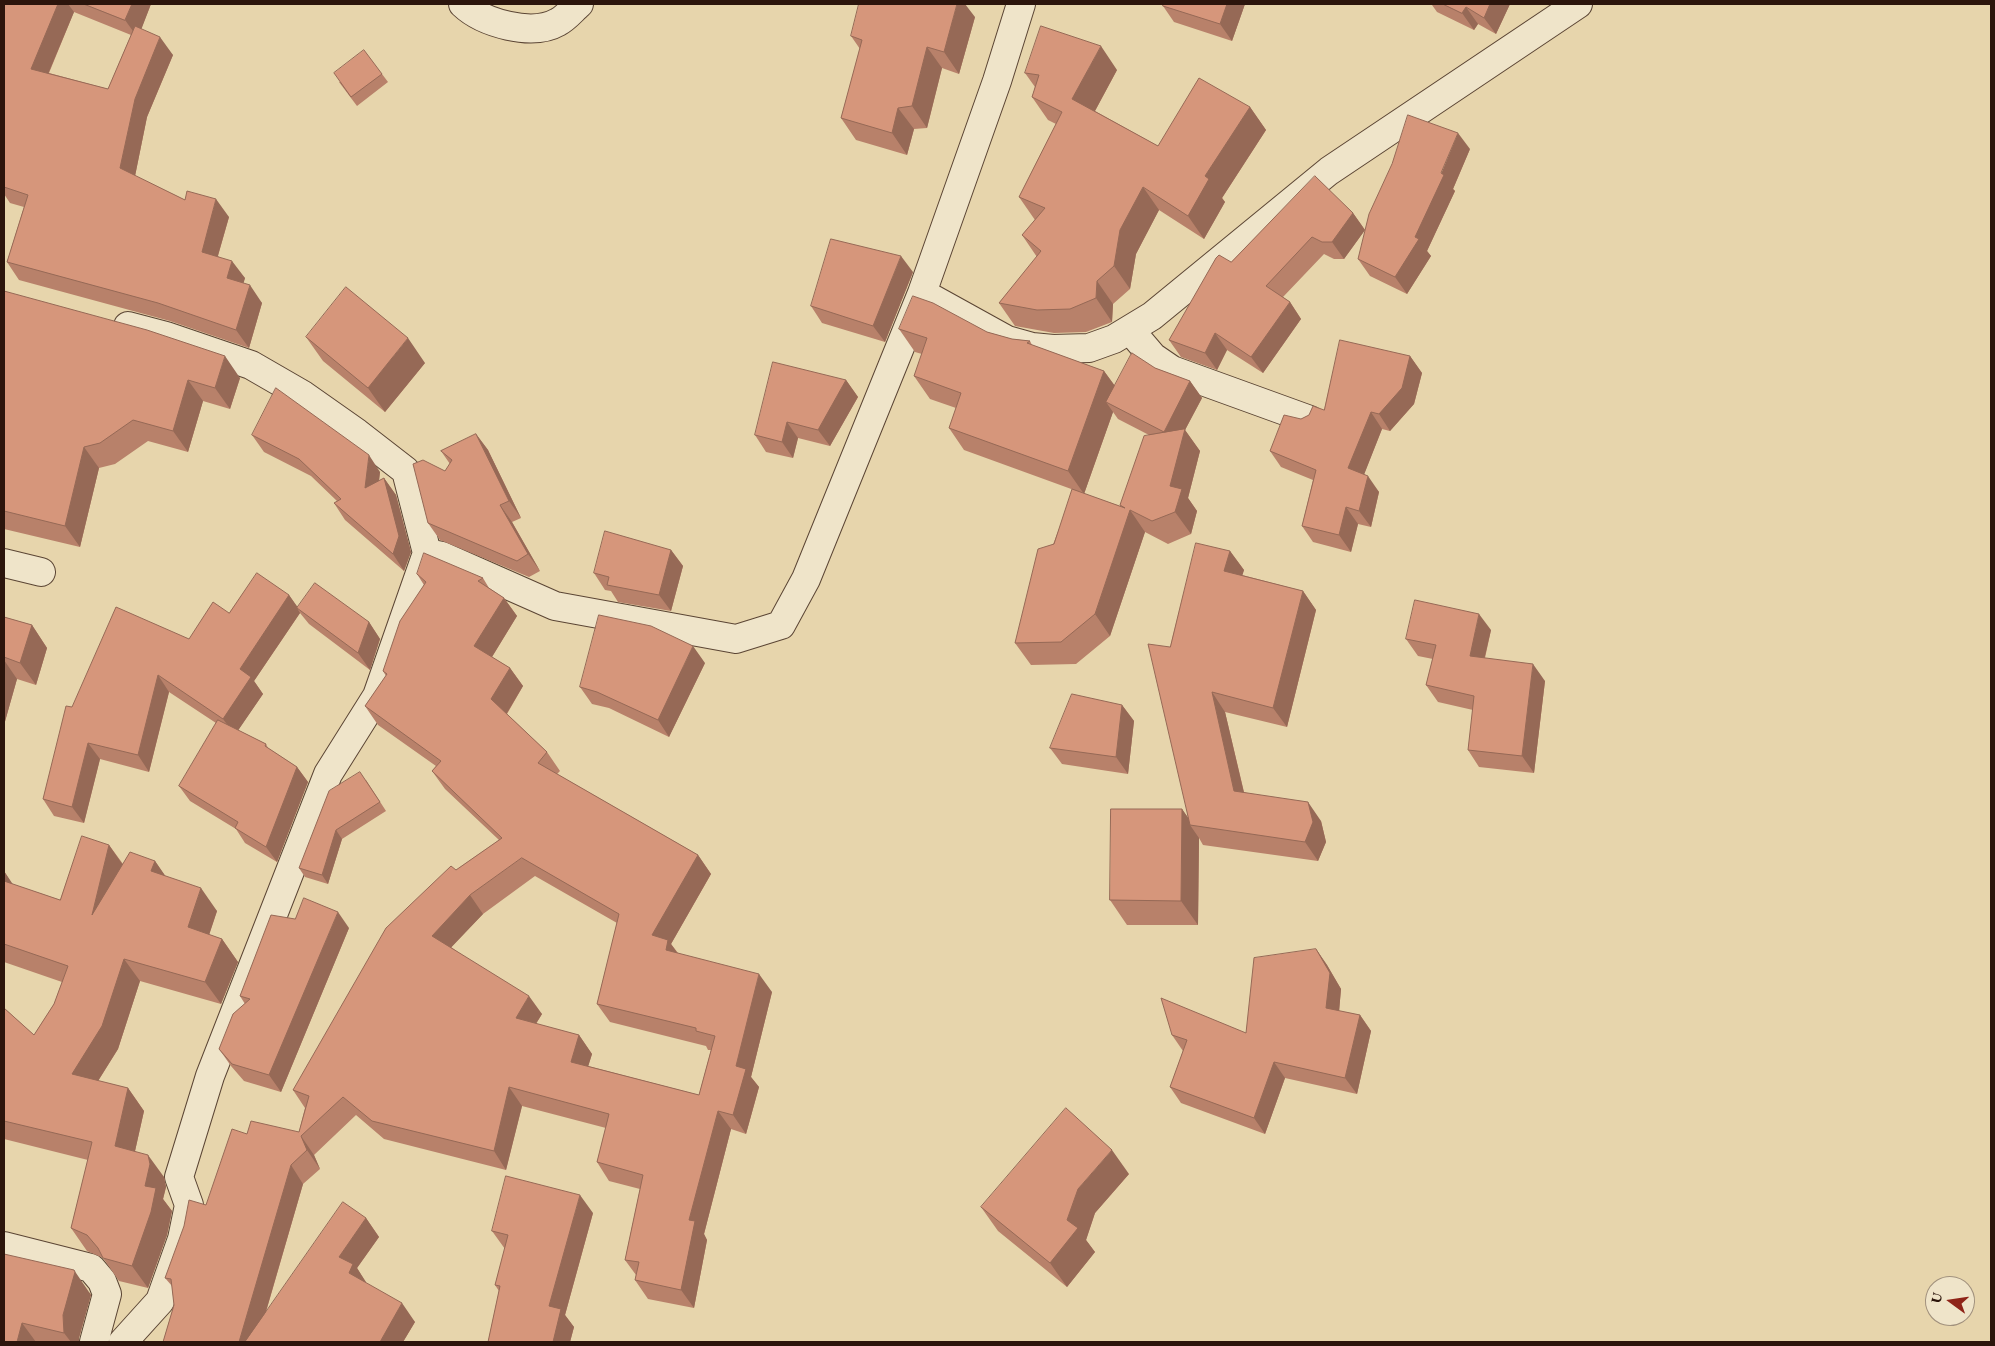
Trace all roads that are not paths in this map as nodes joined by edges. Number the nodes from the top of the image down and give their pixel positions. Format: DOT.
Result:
graph roads {
  1 [pos="462,4"];
  2 [pos="579,4"];
  3 [pos="1021,4"];
  4 [pos="1578,4"];
  5 [pos="922,293"];
  6 [pos="100,318"];
  7 [pos="1130,330"];
  8 [pos="1310,420"];
  9 [pos="427,553"];
  10 [pos="4,564"];
  11 [pos="42,572"];
  12 [pos="4,1246"];
  13 [pos="94,1342"];
  14 [pos="123,1342"];
  1 -- 2 [label="street"];
  3 -- 5 [label="street"];
  4 -- 7 [label="street"];
  5 -- 7 [label="street"];
  5 -- 9 [label="street"];
  6 -- 9 [label="street"];
  7 -- 8 [label="street"];
  9 -- 14 [label="street"];
  10 -- 11 [label="street"];
  12 -- 13 [label="street"];
}
